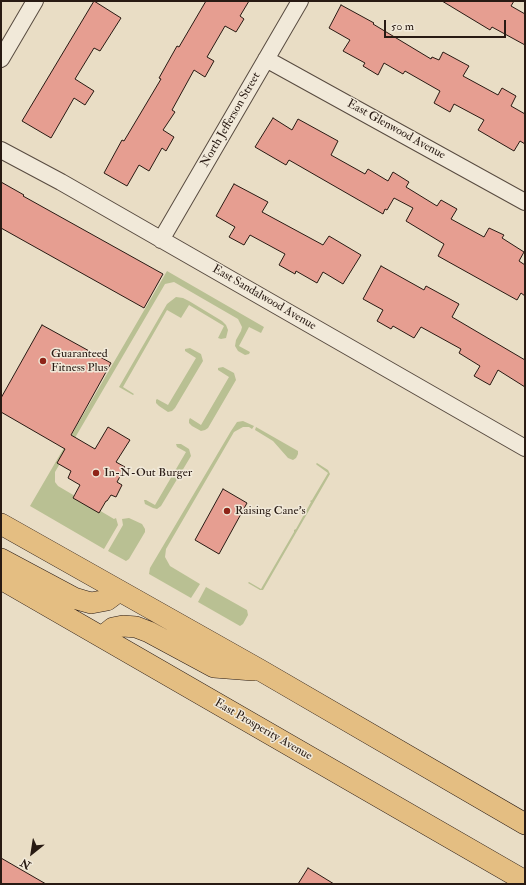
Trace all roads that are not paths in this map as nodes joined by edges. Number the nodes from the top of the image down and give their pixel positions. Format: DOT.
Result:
graph roads {
  1 [pos="35,1"];
  2 [pos="300,1"];
  3 [pos="1,59"];
  4 [pos="266,59"];
  5 [pos="1,150"];
  6 [pos="525,202"];
  7 [pos="161,240"];
  8 [pos="525,448"];
  9 [pos="1,524"];
  10 [pos="1,559"];
  11 [pos="1,579"];
  12 [pos="119,591"];
  13 [pos="102,637"];
  14 [pos="260,670"];
  15 [pos="525,824"];
  16 [pos="525,881"];
  1 -- 3 [label="street"];
  2 -- 4 [label="street, North Jefferson Street"];
  4 -- 6 [label="street, East Glenwood Avenue"];
  4 -- 7 [label="street, North Jefferson Street"];
  5 -- 7 [label="street, East Sandalwood Avenue"];
  7 -- 8 [label="street, East Sandalwood Avenue"];
  9 -- 12 [label="main road"];
  10 -- 12 [label="main road"];
  11 -- 13 [label="main road, East Prosperity Avenue"];
  12 -- 14 [label="main road"];
  13 -- 14 [label="main road"];
  13 -- 16 [label="main road, East Prosperity Avenue"];
  14 -- 15 [label="main road"];
}
